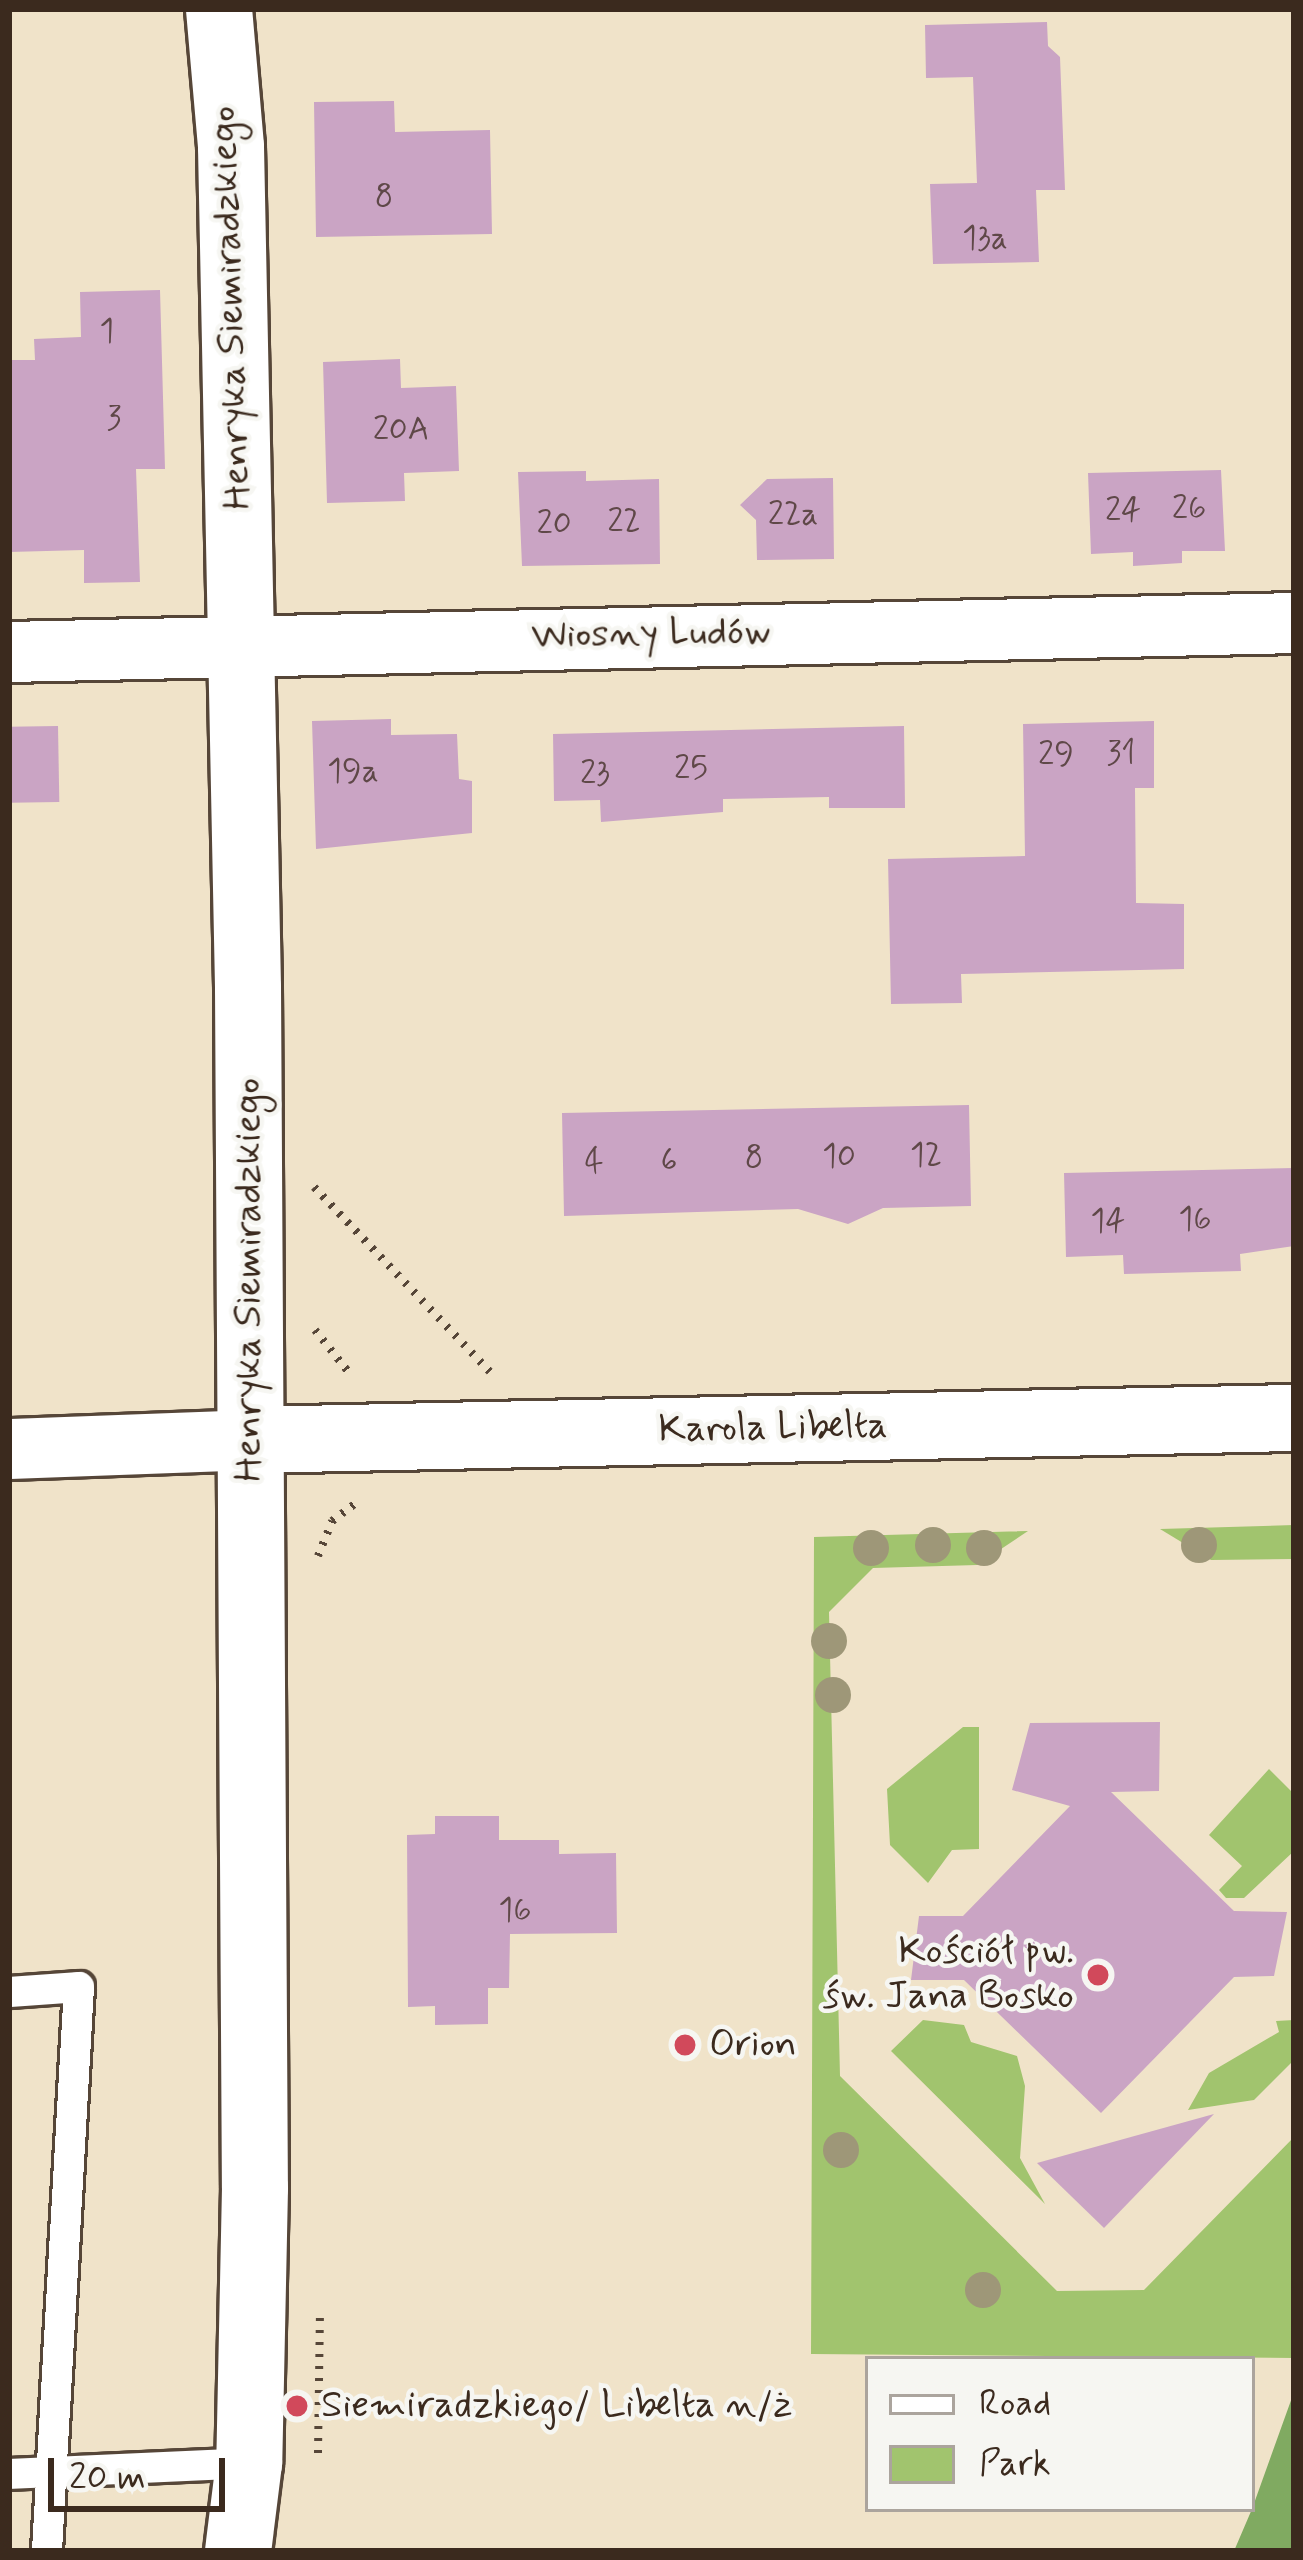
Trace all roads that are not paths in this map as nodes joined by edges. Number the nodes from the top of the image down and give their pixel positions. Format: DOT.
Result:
graph roads {
  1 [pos="219,9"];
  2 [pos="1294,623"];
  3 [pos="240,641"];
  4 [pos="9,652"];
  5 [pos="1294,1418"];
  6 [pos="251,1440"];
  7 [pos="9,1449"];
  8 [pos="9,1992"];
  9 [pos="249,2463"];
  10 [pos="56,2472"];
  11 [pos="9,2474"];
  12 [pos="47,2551"];
  13 [pos="238,2551"];
  1 -- 3 [label="main road, Henryka Siemiradzkiego"];
  2 -- 3 [label="street, Wiosny Ludów"];
  3 -- 4 [label="street, Wiosny Ludów"];
  3 -- 6 [label="main road, Henryka Siemiradzkiego"];
  5 -- 6 [label="main road, Karola Libelta"];
  6 -- 7 [label="street"];
  6 -- 9 [label="main road, Henryka Siemiradzkiego"];
  8 -- 10 [label="lane"];
  9 -- 10 [label="lane"];
  9 -- 13 [label="main road, Henryka Siemiradzkiego"];
  10 -- 11 [label="lane"];
  10 -- 12 [label="lane"];
}
